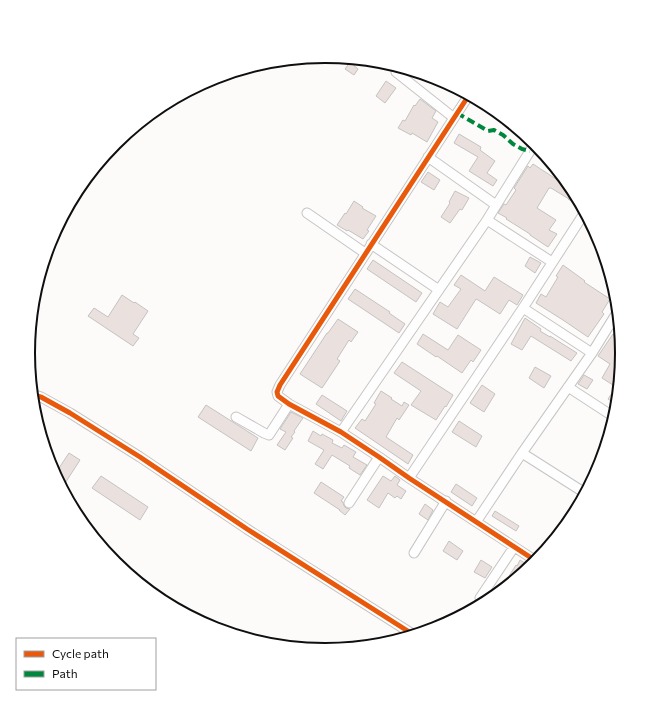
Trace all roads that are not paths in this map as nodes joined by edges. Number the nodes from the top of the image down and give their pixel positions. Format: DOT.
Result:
graph roads {
  1 [pos="396,72"];
  2 [pos="466,100"];
  3 [pos="454,118"];
  4 [pos="531,149"];
  5 [pos="428,157"];
  6 [pos="496,205"];
  7 [pos="307,213"];
  8 [pos="581,217"];
  9 [pos="487,220"];
  10 [pos="371,244"];
  11 [pos="365,253"];
  12 [pos="552,262"];
  13 [pos="439,290"];
  14 [pos="523,308"];
  15 [pos="614,326"];
  16 [pos="592,354"];
  17 [pos="568,387"];
  18 [pos="38,396"];
  19 [pos="289,404"];
  20 [pos="608,413"];
  21 [pos="236,417"];
  22 [pos="341,432"];
  23 [pos="522,453"];
  24 [pos="379,457"];
  25 [pos="409,478"];
  26 [pos="580,490"];
  27 [pos="446,501"];
  28 [pos="349,503"];
  29 [pos="476,522"];
  30 [pos="514,547"];
  31 [pos="414,553"];
  32 [pos="530,557"];
  33 [pos="480,598"];
  34 [pos="408,631"];
  1 -- 3 [label="street"];
  2 -- 3 [label="street"];
  3 -- 5 [label="street"];
  4 -- 6 [label="street"];
  5 -- 6 [label="street"];
  5 -- 10 [label="street"];
  6 -- 9 [label="street"];
  7 -- 11 [label="street"];
  8 -- 12 [label="street"];
  9 -- 12 [label="street"];
  9 -- 13 [label="street"];
  10 -- 11 [label="street"];
  10 -- 13 [label="street"];
  11 -- 19 [label="street"];
  12 -- 14 [label="street"];
  13 -- 22 [label="street"];
  14 -- 16 [label="street"];
  14 -- 25 [label="street"];
  15 -- 16 [label="street"];
  16 -- 17 [label="street"];
  17 -- 20 [label="street"];
  17 -- 23 [label="street"];
  18 -- 34 [label="street"];
  19 -- 21 [label="street"];
  19 -- 22 [label="street"];
  22 -- 24 [label="street"];
  23 -- 26 [label="street"];
  23 -- 29 [label="street"];
  24 -- 25 [label="street"];
  24 -- 28 [label="street"];
  25 -- 27 [label="street"];
  27 -- 29 [label="street"];
  27 -- 31 [label="street"];
  29 -- 30 [label="street"];
  30 -- 32 [label="street"];
  30 -- 33 [label="street"];
}
